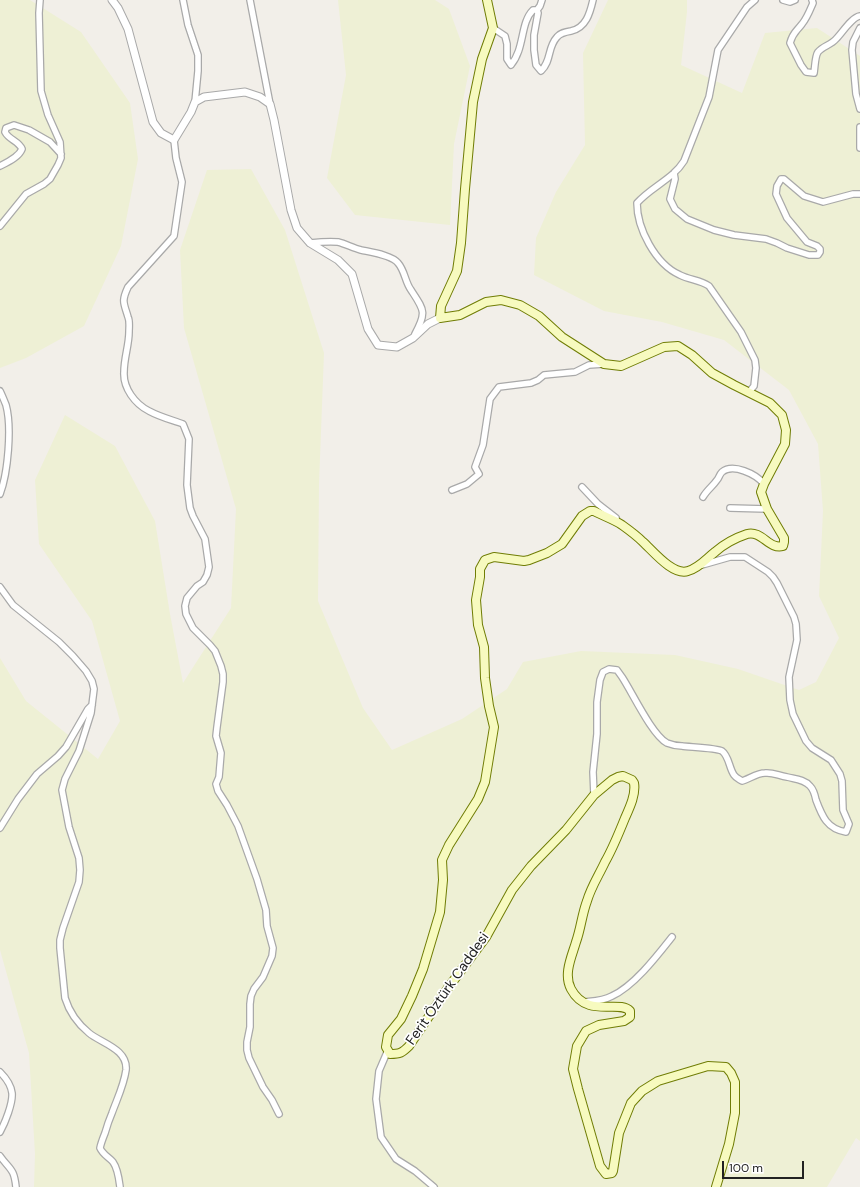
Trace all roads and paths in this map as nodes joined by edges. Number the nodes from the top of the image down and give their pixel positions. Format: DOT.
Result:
graph roads {
  1 [pos="40,0"];
  2 [pos="112,0"];
  3 [pos="183,0"];
  4 [pos="250,0"];
  5 [pos="487,0"];
  6 [pos="542,0"];
  7 [pos="593,0"];
  8 [pos="754,0"];
  9 [pos="783,0"];
  10 [pos="795,0"];
  11 [pos="812,0"];
  12 [pos="537,10"];
  13 [pos="860,16"];
  14 [pos="493,28"];
  15 [pos="860,28"];
  16 [pos="195,102"];
  17 [pos="270,104"];
  18 [pos="860,109"];
  19 [pos="0,125"];
  20 [pos="860,127"];
  21 [pos="6,128"];
  22 [pos="174,140"];
  23 [pos="860,148"];
  24 [pos="61,154"];
  25 [pos="0,166"];
  26 [pos="674,173"];
  27 [pos="860,194"];
  28 [pos="0,226"];
  29 [pos="310,242"];
  30 [pos="440,318"];
  31 [pos="413,338"];
  32 [pos="604,364"];
  33 [pos="0,391"];
  34 [pos="749,392"];
  35 [pos="764,484"];
  36 [pos="582,487"];
  37 [pos="452,490"];
  38 [pos="0,494"];
  39 [pos="703,497"];
  40 [pos="730,508"];
  41 [pos="767,509"];
  42 [pos="622,525"];
  43 [pos="700,566"];
  44 [pos="0,587"];
  45 [pos="92,704"];
  46 [pos="594,795"];
  47 [pos="0,828"];
  48 [pos="672,937"];
  49 [pos="582,1003"];
  50 [pos="388,1050"];
  51 [pos="0,1072"];
  52 [pos="279,1114"];
  53 [pos="0,1132"];
  54 [pos="0,1156"];
  55 [pos="16,1187"];
  56 [pos="120,1187"];
  57 [pos="434,1187"];
  58 [pos="716,1187"];
  1 -- 24 [label="street"];
  2 -- 22 [label="street"];
  3 -- 16 [label="street"];
  4 -- 17 [label="street"];
  5 -- 14 [label="main road"];
  6 -- 12 [label="street"];
  7 -- 12 [label="street"];
  8 -- 26 [label="street"];
  9 -- 10 [label="street"];
  11 -- 13 [label="street"];
  12 -- 14 [label="street"];
  14 -- 30 [label="main road"];
  15 -- 18 [label="street"];
  16 -- 17 [label="street"];
  16 -- 22 [label="street"];
  17 -- 29 [label="street"];
  19 -- 21 [label="street"];
  20 -- 23 [label="street"];
  21 -- 24 [label="street"];
  21 -- 25 [label="street"];
  22 -- 52 [label="street"];
  24 -- 28 [label="street"];
  26 -- 27 [label="street"];
  26 -- 34 [label="street"];
  29 -- 31 [label="street"];
  29 -- 31 [label="street"];
  30 -- 31 [label="street"];
  30 -- 32 [label="main road"];
  32 -- 34 [label="main road"];
  32 -- 37 [label="street"];
  33 -- 38 [label="street"];
  34 -- 35 [label="main road"];
  35 -- 39 [label="street"];
  35 -- 41 [label="main road, Ferit Öztürk Caddesi"];
  36 -- 42 [label="street"];
  40 -- 41 [label="street"];
  41 -- 43 [label="main road, Ferit Öztürk Caddesi"];
  42 -- 43 [label="main road, Ferit Öztürk Caddesi"];
  42 -- 50 [label="main road, Ferit Öztürk Caddesi"];
  43 -- 46 [label="street"];
  44 -- 45 [label="street"];
  45 -- 47 [label="street"];
  45 -- 56 [label="street"];
  46 -- 49 [label="main road, Ferit Öztürk Caddesi"];
  46 -- 50 [label="main road, Ferit Öztürk Caddesi"];
  48 -- 49 [label="street"];
  49 -- 58 [label="main road"];
  50 -- 57 [label="street"];
  51 -- 53 [label="street"];
  54 -- 55 [label="street"];
}
